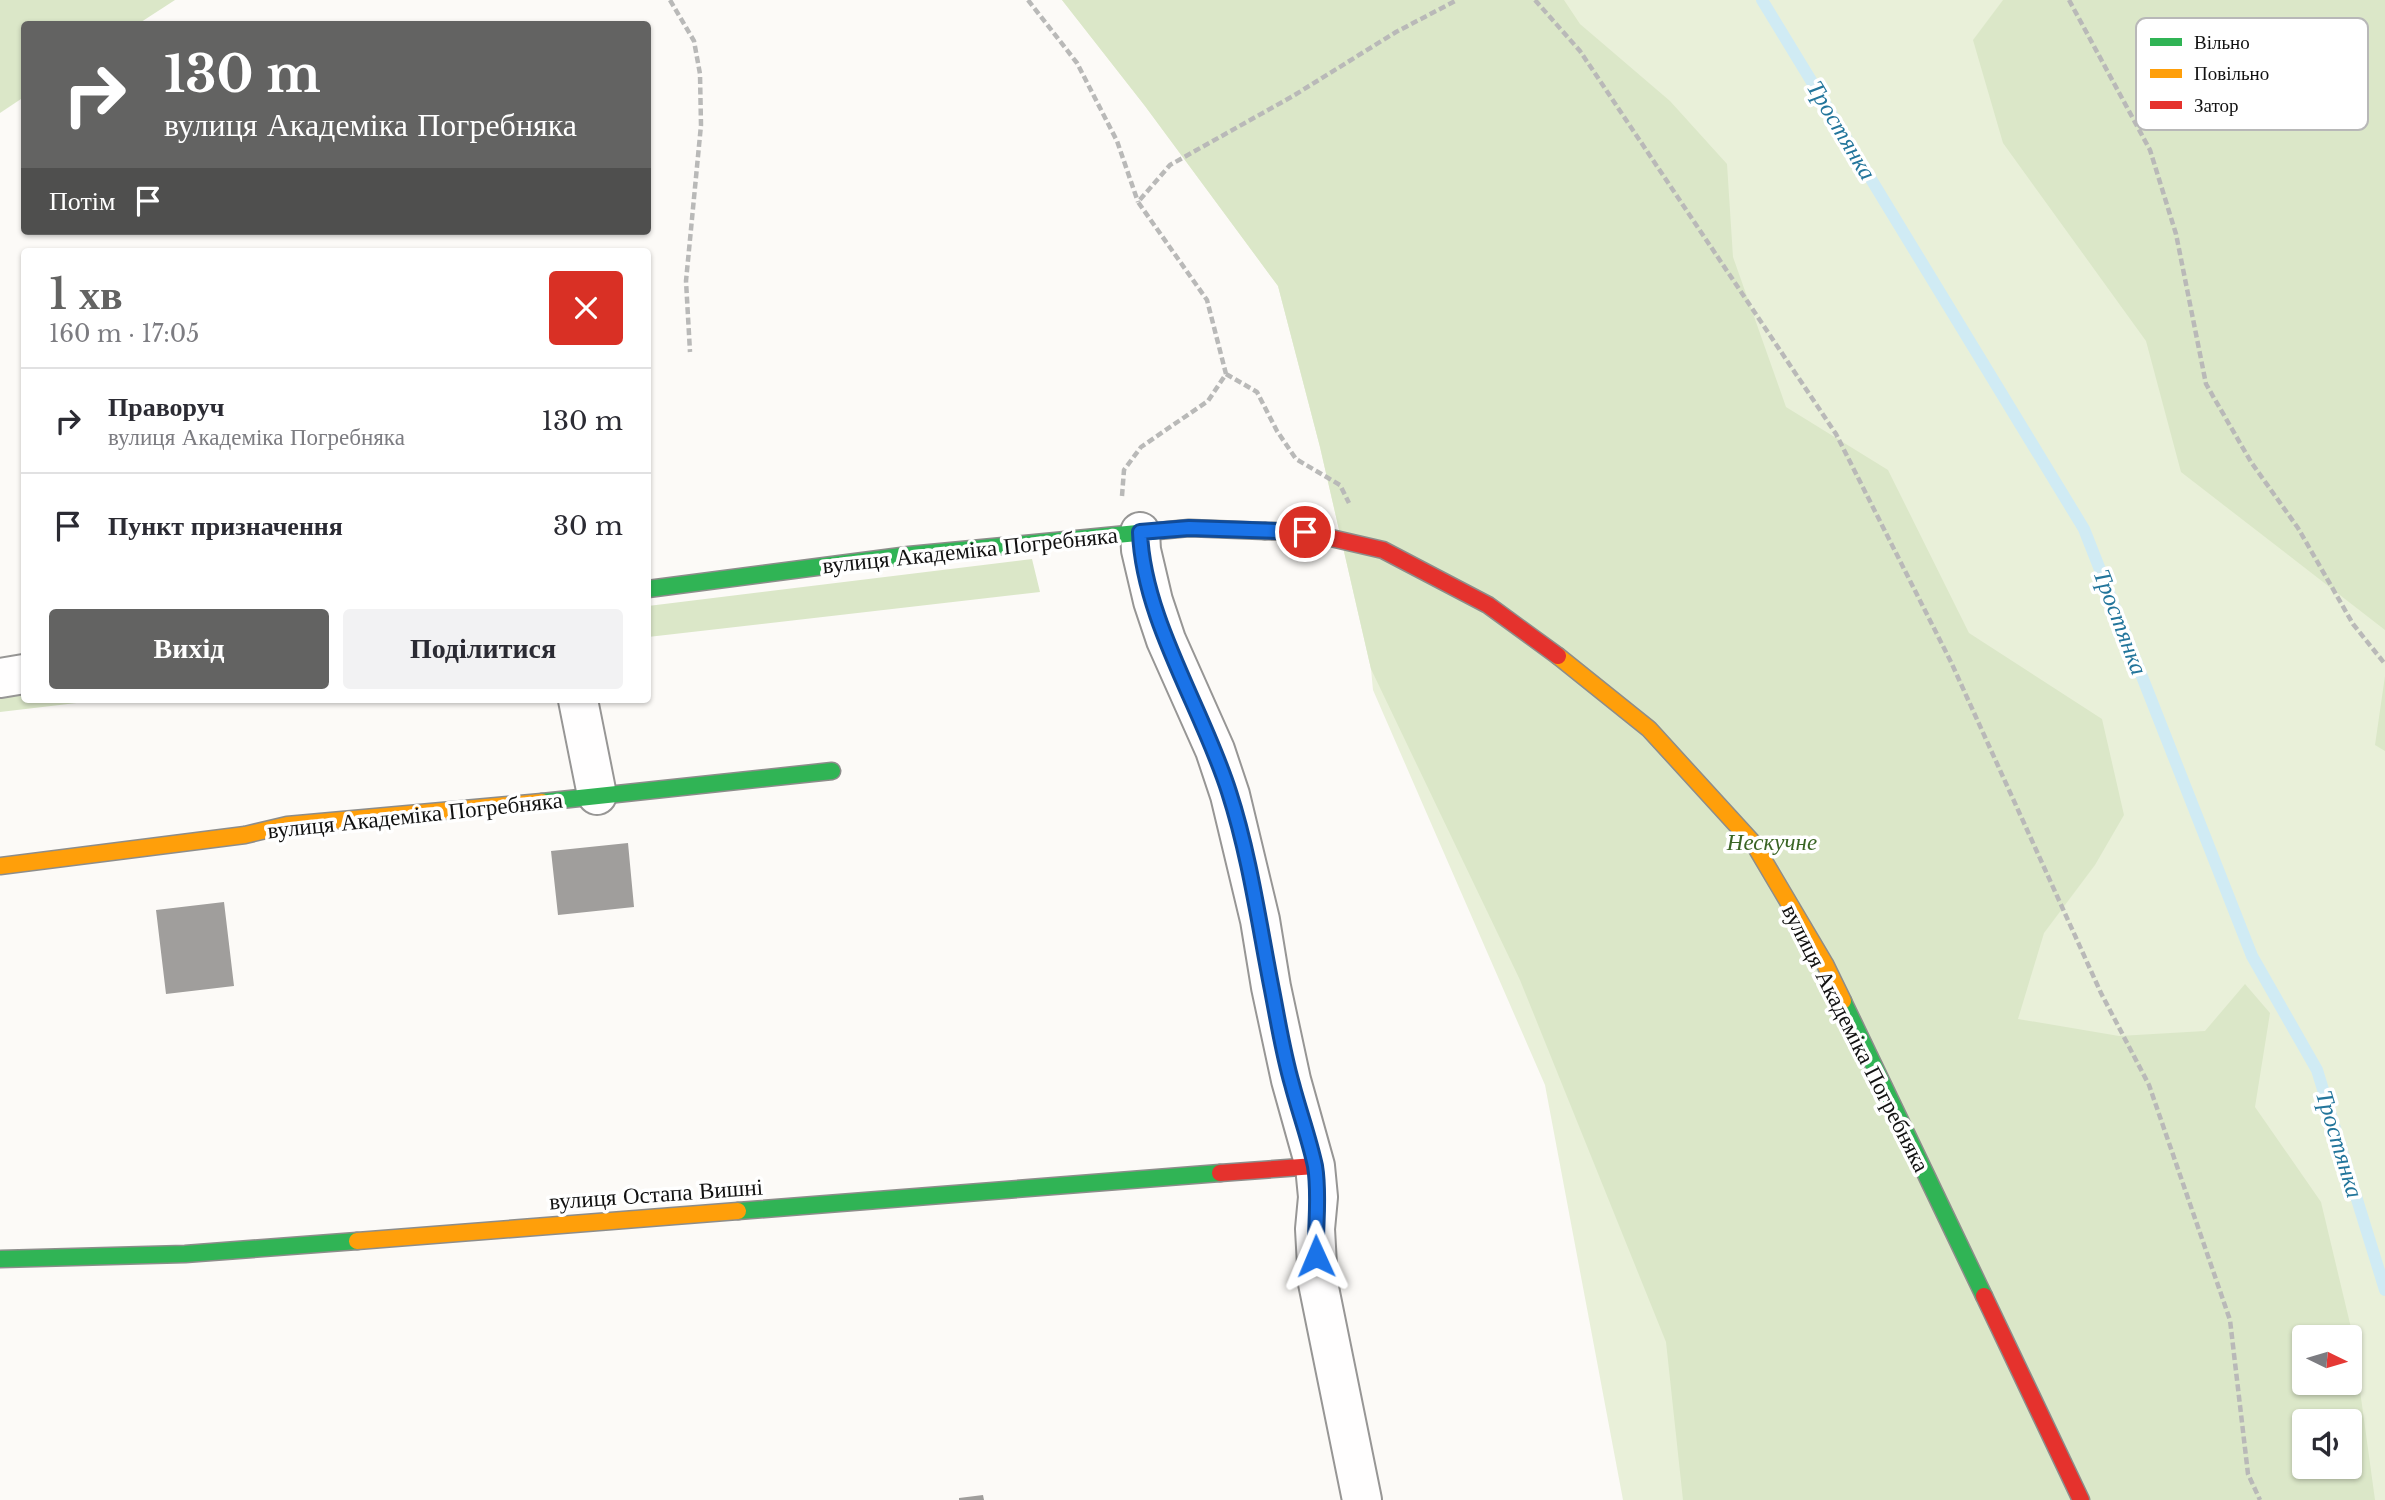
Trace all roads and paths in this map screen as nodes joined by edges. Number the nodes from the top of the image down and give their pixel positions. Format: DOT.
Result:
graph roads {
  1 [pos="670,0"];
  2 [pos="1028,0"];
  3 [pos="1457,0"];
  4 [pos="1535,0"];
  5 [pos="2069,0"];
  6 [pos="2136,124"];
  7 [pos="2139,130"];
  8 [pos="1138,202"];
  9 [pos="690,352"];
  10 [pos="1226,374"];
  11 [pos="1140,532"];
  12 [pos="1370,547"];
  13 [pos="651,589"];
  14 [pos="2385,664"];
  15 [pos="21,674"];
  16 [pos="0,678"];
  17 [pos="579,703"];
  18 [pos="832,771"];
  19 [pos="597,795"];
  20 [pos="0,866"];
  21 [pos="1315,1166"];
  22 [pos="0,1259"];
  23 [pos="1363,1500"];
  24 [pos="2081,1500"];
  25 [pos="2260,1500"];
  1 -- 9 [label="path"];
  2 -- 8 [label="path"];
  3 -- 8 [label="path"];
  4 -- 25 [label="path"];
  5 -- 6 [label="path"];
  7 -- 14 [label="path"];
  8 -- 10 [label="path"];
  10 -- 11 [label="path"];
  10 -- 12 [label="path"];
  11 -- 12 [label="street, вулиця Академіка Погребняка"];
  11 -- 13 [label="street, вулиця Академіка Погребняка"];
  11 -- 21 [label="street"];
  12 -- 24 [label="street, вулиця Академіка Погребняка"];
  15 -- 16 [label="street"];
  17 -- 19 [label="street"];
  18 -- 19 [label="street, вулиця Академіка Погребняка"];
  19 -- 20 [label="street, вулиця Академіка Погребняка"];
  21 -- 22 [label="street, вулиця Остапа Вишні"];
  21 -- 23 [label="street"];
}
